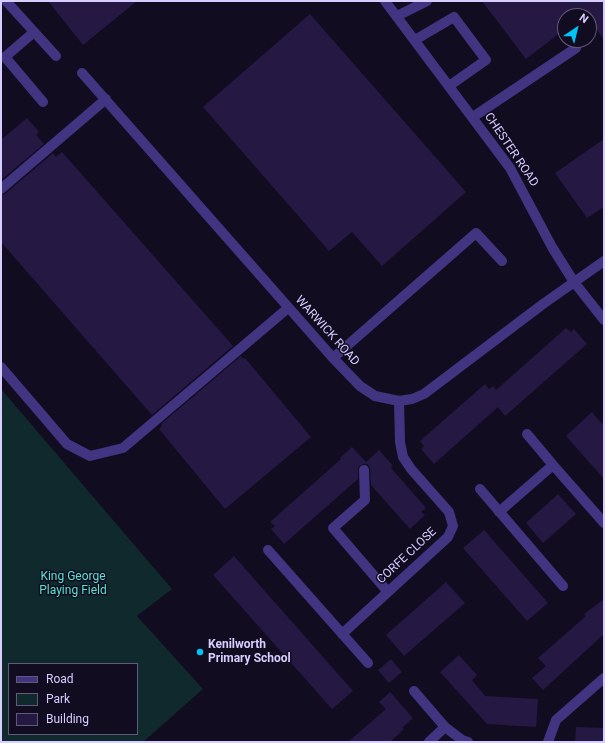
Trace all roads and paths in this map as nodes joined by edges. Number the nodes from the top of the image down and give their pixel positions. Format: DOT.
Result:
graph roads {
  1 [pos="6,1"];
  2 [pos="386,1"];
  3 [pos="427,1"];
  4 [pos="397,16"];
  5 [pos="34,32"];
  6 [pos="415,40"];
  7 [pos="576,48"];
  8 [pos="56,56"];
  9 [pos="82,73"];
  10 [pos="449,86"];
  11 [pos="106,99"];
  12 [pos="43,102"];
  13 [pos="473,117"];
  14 [pos="1,189"];
  15 [pos="502,261"];
  16 [pos="604,261"];
  17 [pos="574,282"];
  18 [pos="288,308"];
  19 [pos="604,320"];
  20 [pos="333,358"];
  21 [pos="1,367"];
  22 [pos="399,401"];
  23 [pos="527,434"];
  24 [pos="553,465"];
  25 [pos="364,470"];
  26 [pos="480,489"];
  27 [pos="499,512"];
  28 [pos="604,523"];
  29 [pos="268,550"];
  30 [pos="563,586"];
  31 [pos="388,592"];
  32 [pos="342,634"];
  33 [pos="368,663"];
  34 [pos="604,678"];
  35 [pos="414,691"];
  36 [pos="445,727"];
  37 [pos="429,742"];
  38 [pos="468,742"];
  39 [pos="548,742"];
  1 -- 5 [label="street"];
  2 -- 4 [label="street, CHESTER ROAD"];
  3 -- 4 [label="street"];
  4 -- 6 [label="street, CHESTER ROAD"];
  5 -- 8 [label="street"];
  5 -- 12 [label="street"];
  6 -- 10 [label="street, CHESTER ROAD"];
  6 -- 10 [label="street"];
  7 -- 13 [label="street"];
  9 -- 11 [label="street, WARWICK ROAD"];
  10 -- 13 [label="street, CHESTER ROAD"];
  11 -- 14 [label="street"];
  11 -- 18 [label="street, WARWICK ROAD"];
  13 -- 17 [label="street, CHESTER ROAD"];
  15 -- 20 [label="street"];
  16 -- 17 [label="street, WARWICK ROAD"];
  17 -- 19 [label="street, CHESTER ROAD"];
  17 -- 22 [label="street, WARWICK ROAD"];
  18 -- 20 [label="street, WARWICK ROAD"];
  18 -- 21 [label="street"];
  20 -- 22 [label="street, WARWICK ROAD"];
  22 -- 31 [label="street, CORFE CLOSE"];
  23 -- 24 [label="street"];
  24 -- 27 [label="street"];
  24 -- 28 [label="street"];
  25 -- 31 [label="street"];
  26 -- 27 [label="street"];
  27 -- 30 [label="street"];
  29 -- 32 [label="street"];
  31 -- 32 [label="street, CORFE CLOSE"];
  32 -- 33 [label="street"];
  34 -- 39 [label="street"];
  35 -- 36 [label="street"];
  36 -- 37 [label="street"];
  36 -- 38 [label="street"];
}
